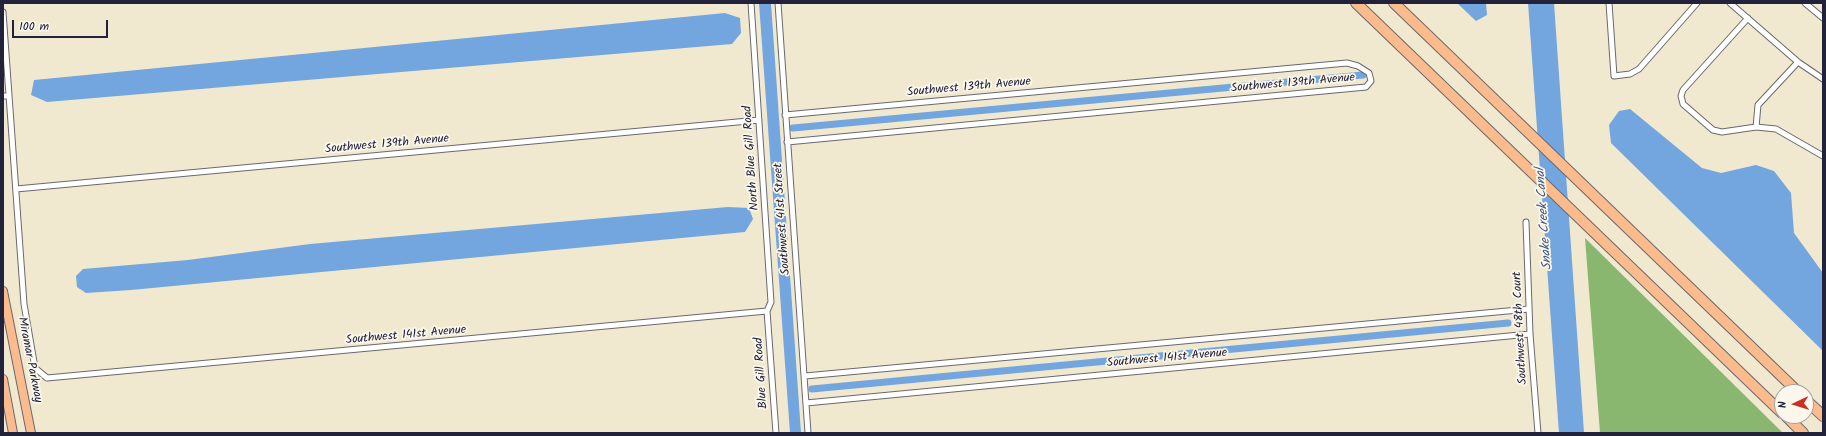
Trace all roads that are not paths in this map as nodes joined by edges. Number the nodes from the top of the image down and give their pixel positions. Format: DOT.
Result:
graph roads {
  1 [pos="751,3"];
  2 [pos="778,3"];
  3 [pos="1356,3"];
  4 [pos="1394,3"];
  5 [pos="1609,3"];
  6 [pos="1697,3"];
  7 [pos="1730,3"];
  8 [pos="1805,3"];
  9 [pos="3,12"];
  10 [pos="1748,18"];
  11 [pos="1823,18"];
  12 [pos="1798,62"];
  13 [pos="1823,79"];
  14 [pos="3,96"];
  15 [pos="9,96"];
  16 [pos="785,115"];
  17 [pos="759,120"];
  18 [pos="1756,127"];
  19 [pos="787,142"];
  20 [pos="1823,156"];
  21 [pos="16,190"];
  22 [pos="1526,222"];
  23 [pos="3,291"];
  24 [pos="1529,309"];
  25 [pos="767,311"];
  26 [pos="1530,334"];
  27 [pos="805,376"];
  28 [pos="3,379"];
  29 [pos="1790,384"];
  30 [pos="806,403"];
  31 [pos="1774,404"];
  32 [pos="1814,408"];
  33 [pos="1823,416"];
  34 [pos="1794,424"];
  35 [pos="13,433"];
  36 [pos="31,433"];
  37 [pos="776,433"];
  38 [pos="808,433"];
  39 [pos="1538,433"];
  40 [pos="1804,433"];
  1 -- 17 [label="street, North Blue Gill Road"];
  2 -- 16 [label="street, Southwest 41st Street"];
  3 -- 31 [label="highway"];
  4 -- 29 [label="highway"];
  5 -- 6 [label="street"];
  7 -- 10 [label="street"];
  8 -- 11 [label="street"];
  9 -- 15 [label="street"];
  10 -- 12 [label="street"];
  10 -- 18 [label="street"];
  12 -- 13 [label="street"];
  12 -- 18 [label="street"];
  14 -- 15 [label="street"];
  15 -- 21 [label="street"];
  16 -- 19 [label="street, Southwest 41st Street"];
  16 -- 19 [label="street, Southwest 139th Avenue"];
  17 -- 21 [label="street, Southwest 139th Avenue"];
  17 -- 25 [label="street, North Blue Gill Road"];
  18 -- 20 [label="street"];
  19 -- 27 [label="street, Southwest 41st Street"];
  21 -- 25 [label="street, Southwest 141st Avenue"];
  22 -- 24 [label="street, Southwest 48th Court"];
  23 -- 36 [label="main road, Miramar Parkway"];
  24 -- 26 [label="street, Southwest 48th Court"];
  24 -- 27 [label="street, Southwest 141st Avenue"];
  25 -- 37 [label="street, Blue Gill Road"];
  26 -- 30 [label="street, Southwest 141st Avenue"];
  26 -- 39 [label="street, Southwest 48th Court"];
  27 -- 30 [label="street, Southwest 41st Street"];
  28 -- 35 [label="main road"];
  30 -- 38 [label="street, Southwest 41st Street"];
  32 -- 33 [label="highway"];
  34 -- 40 [label="highway"];
}
